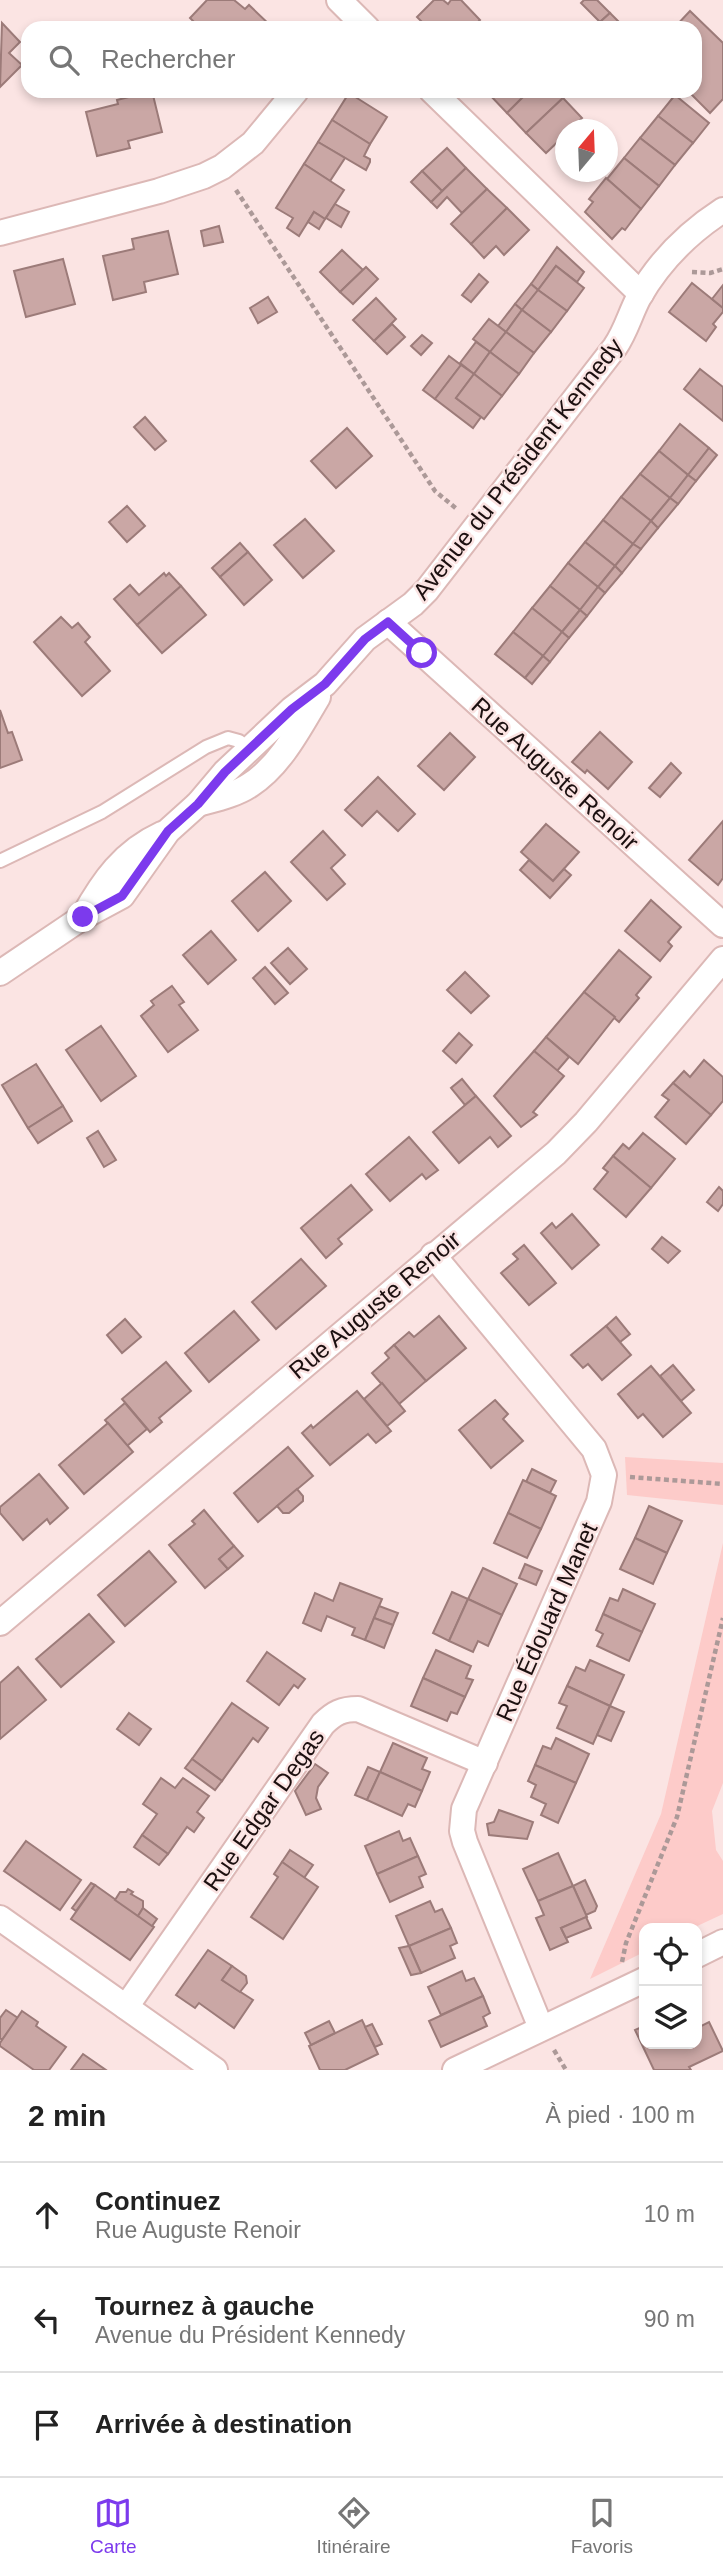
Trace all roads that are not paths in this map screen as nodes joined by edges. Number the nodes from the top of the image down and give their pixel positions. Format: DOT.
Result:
graph roads {
  1 [pos="342,9"];
  2 [pos="358,21"];
  3 [pos="290,98"];
  4 [pos="439,98"];
  5 [pos="721,206"];
  6 [pos="0,233"];
  7 [pos="641,294"];
  8 [pos="388,622"];
  9 [pos="325,684"];
  10 [pos="249,749"];
  11 [pos="198,804"];
  12 [pos="0,861"];
  13 [pos="723,925"];
  14 [pos="723,959"];
  15 [pos="0,973"];
  16 [pos="433,1255"];
  17 [pos="0,1623"];
  18 [pos="485,1763"];
  19 [pos="0,1918"];
  20 [pos="723,1942"];
  21 [pos="702,1952"];
  22 [pos="639,1982"];
  23 [pos="126,2007"];
  24 [pos="541,2028"];
  25 [pos="215,2070"];
  26 [pos="455,2070"];
  1 -- 2 [label="street"];
  3 -- 6 [label="street"];
  4 -- 7 [label="street"];
  5 -- 7 [label="street, Avenue du Président Kennedy"];
  7 -- 8 [label="street, Avenue du Président Kennedy"];
  8 -- 9 [label="street, Avenue du Président Kennedy"];
  8 -- 13 [label="street, Rue Auguste Renoir"];
  9 -- 10 [label="street, Avenue du Président Kennedy"];
  9 -- 11 [label="street, Avenue du Président Kennedy"];
  10 -- 11 [label="street, Avenue du Président Kennedy"];
  10 -- 12 [label="lane"];
  11 -- 15 [label="street, Avenue du Président Kennedy"];
  14 -- 16 [label="street, Rue Auguste Renoir"];
  16 -- 17 [label="street, Rue Auguste Renoir"];
  16 -- 18 [label="street, Rue Édouard Manet"];
  18 -- 23 [label="street, Rue Edgar Degas"];
  18 -- 24 [label="street, Rue Édouard Manet"];
  19 -- 23 [label="street"];
  20 -- 21 [label="street"];
  22 -- 24 [label="street"];
  23 -- 25 [label="street"];
  24 -- 26 [label="street"];
}
